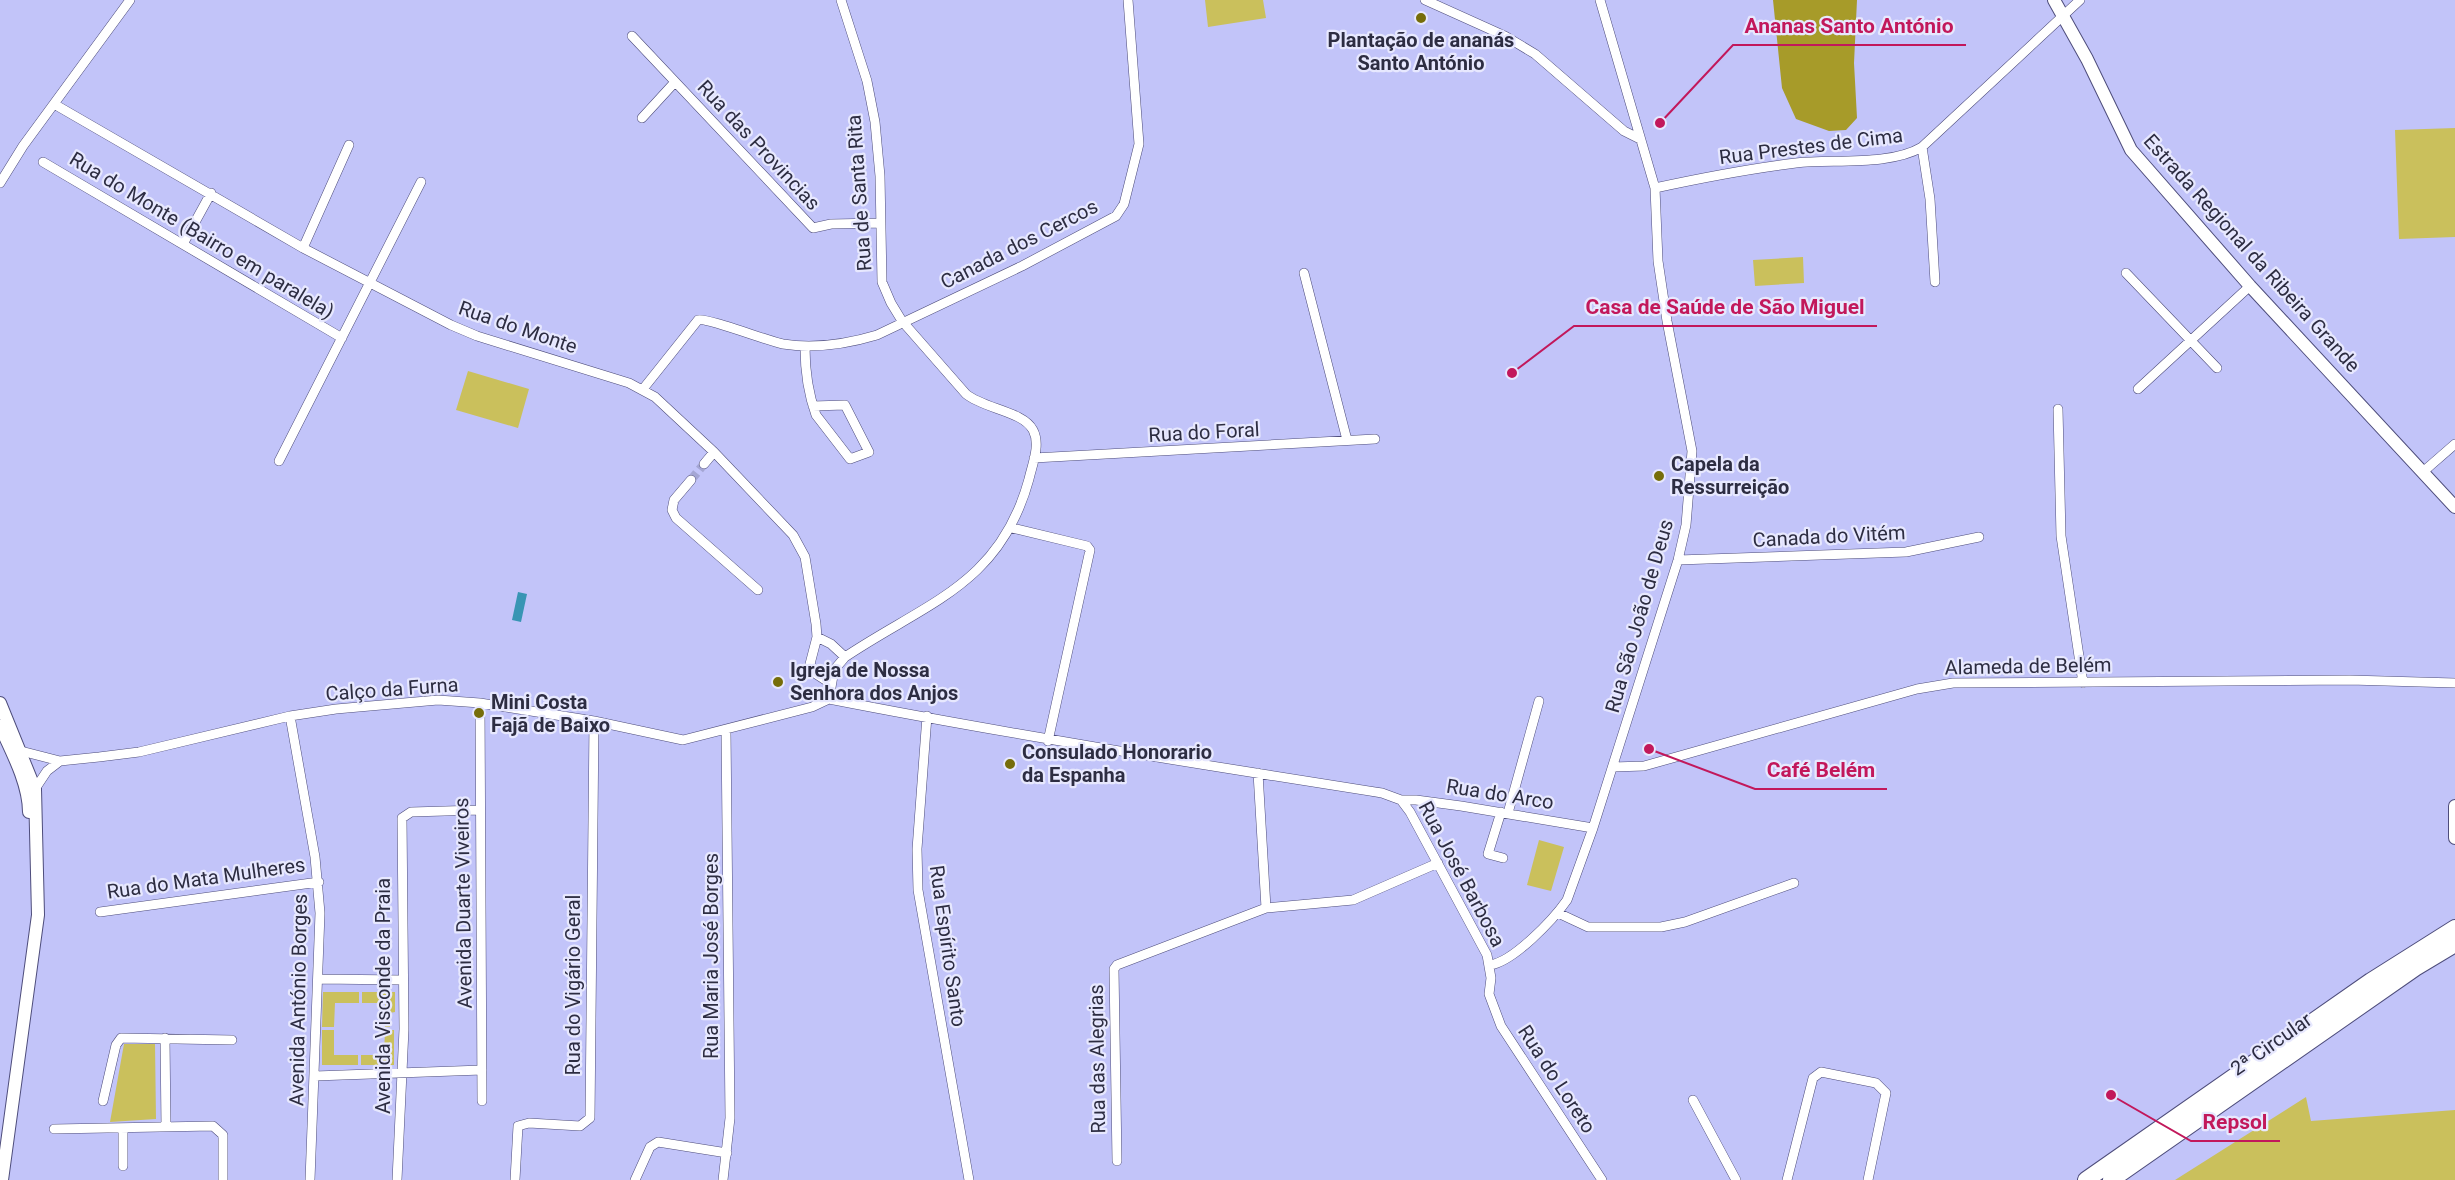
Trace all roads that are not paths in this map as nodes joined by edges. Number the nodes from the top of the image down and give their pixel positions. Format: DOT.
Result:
graph roads {
  1 [pos="130,0"];
  2 [pos="842,0"];
  3 [pos="1128,0"];
  4 [pos="1425,0"];
  5 [pos="1600,0"];
  6 [pos="2054,0"];
  7 [pos="2080,0"];
  8 [pos="2063,16"];
  9 [pos="632,36"];
  10 [pos="675,82"];
  11 [pos="54,104"];
  12 [pos="642,118"];
  13 [pos="1640,139"];
  14 [pos="349,146"];
  15 [pos="1922,147"];
  16 [pos="43,162"];
  17 [pos="421,182"];
  18 [pos="0,183"];
  19 [pos="1655,188"];
  20 [pos="211,193"];
  21 [pos="880,223"];
  22 [pos="183,244"];
  23 [pos="303,248"];
  24 [pos="1304,273"];
  25 [pos="2126,273"];
  26 [pos="1935,282"];
  27 [pos="372,283"];
  28 [pos="2250,286"];
  29 [pos="902,321"];
  30 [pos="342,338"];
  31 [pos="2191,341"];
  32 [pos="805,347"];
  33 [pos="2217,368"];
  34 [pos="2138,388"];
  35 [pos="643,389"];
  36 [pos="813,406"];
  37 [pos="2058,409"];
  38 [pos="1375,439"];
  39 [pos="1347,440"];
  40 [pos="2455,444"];
  41 [pos="714,452"];
  42 [pos="1034,458"];
  43 [pos="279,461"];
  44 [pos="704,464"];
  45 [pos="2424,471"];
  46 [pos="691,480"];
  47 [pos="2455,507"];
  48 [pos="1012,528"];
  49 [pos="1979,537"];
  50 [pos="1678,560"];
  51 [pos="758,590"];
  52 [pos="817,637"];
  53 [pos="845,657"];
  54 [pos="830,682"];
  55 [pos="2083,683"];
  56 [pos="2455,683"];
  57 [pos="830,699"];
  58 [pos="1539,701"];
  59 [pos="0,703"];
  60 [pos="480,703"];
  61 [pos="290,716"];
  62 [pos="927,716"];
  63 [pos="594,721"];
  64 [pos="0,726"];
  65 [pos="726,731"];
  66 [pos="1048,741"];
  67 [pos="16,751"];
  68 [pos="60,761"];
  69 [pos="1612,768"];
  70 [pos="1258,773"];
  71 [pos="35,789"];
  72 [pos="1401,800"];
  73 [pos="2455,806"];
  74 [pos="479,810"];
  75 [pos="1504,813"];
  76 [pos="1593,828"];
  77 [pos="2455,838"];
  78 [pos="1503,858"];
  79 [pos="1438,863"];
  80 [pos="319,882"];
  81 [pos="1794,882"];
  82 [pos="1266,908"];
  83 [pos="100,912"];
  84 [pos="1558,913"];
  85 [pos="2455,928"];
  86 [pos="2455,944"];
  87 [pos="1490,965"];
  88 [pos="319,979"];
  89 [pos="402,980"];
  90 [pos="165,1038"];
  91 [pos="232,1040"];
  92 [pos="482,1070"];
  93 [pos="403,1073"];
  94 [pos="315,1076"];
  95 [pos="1693,1100"];
  96 [pos="103,1101"];
  97 [pos="482,1101"];
  98 [pos="166,1127"];
  99 [pos="123,1128"];
  100 [pos="54,1129"];
  101 [pos="0,1131"];
  102 [pos="728,1153"];
  103 [pos="1118,1161"];
  104 [pos="123,1166"];
  105 [pos="2,1180"];
  106 [pos="223,1180"];
  107 [pos="310,1180"];
  108 [pos="397,1180"];
  109 [pos="515,1180"];
  110 [pos="635,1180"];
  111 [pos="723,1180"];
  112 [pos="969,1180"];
  113 [pos="1602,1180"];
  114 [pos="1736,1180"];
  115 [pos="1787,1180"];
  116 [pos="1868,1180"];
  117 [pos="2086,1180"];
  118 [pos="2111,1180"];
  1 -- 11 [label="street"];
  2 -- 21 [label="street, Rua de Santa Rita"];
  3 -- 29 [label="street, Canada dos Cercos"];
  4 -- 13 [label="street"];
  5 -- 13 [label="street, Rua São João de Deus"];
  6 -- 8 [label="street, Estrada Regional da Ribeira Grande"];
  7 -- 8 [label="street, Rua Prestes de Cima"];
  8 -- 15 [label="street, Rua Prestes de Cima"];
  8 -- 28 [label="street, Estrada Regional da Ribeira Grande"];
  9 -- 10 [label="street, Rua das Provincias"];
  10 -- 12 [label="street"];
  10 -- 21 [label="street, Rua das Provincias"];
  11 -- 18 [label="street"];
  11 -- 20 [label="street, Rua do Monte"];
  13 -- 19 [label="street, Rua São João de Deus"];
  14 -- 23 [label="street"];
  15 -- 19 [label="street, Rua Prestes de Cima"];
  15 -- 26 [label="street"];
  16 -- 22 [label="street, Rua do Monte (Bairro em paralela)"];
  17 -- 27 [label="street"];
  19 -- 50 [label="street, Rua São João de Deus"];
  20 -- 22 [label="street"];
  20 -- 23 [label="street, Rua do Monte"];
  21 -- 29 [label="street, Rua de Santa Rita"];
  22 -- 30 [label="street, Rua do Monte (Bairro em paralela)"];
  23 -- 27 [label="street, Rua do Monte"];
  24 -- 39 [label="street"];
  25 -- 31 [label="street"];
  27 -- 30 [label="street"];
  27 -- 35 [label="street, Rua do Monte"];
  28 -- 31 [label="street"];
  28 -- 45 [label="street, Estrada Regional da Ribeira Grande"];
  29 -- 32 [label="street, Canada dos Cercos"];
  29 -- 42 [label="street, Rua de Santa Rita"];
  30 -- 43 [label="street"];
  31 -- 33 [label="street"];
  31 -- 34 [label="street"];
  32 -- 35 [label="street, Canada dos Cercos"];
  32 -- 36 [label="street"];
  35 -- 41 [label="street, Rua do Monte"];
  36 -- 36 [label="street"];
  37 -- 55 [label="street"];
  38 -- 39 [label="street, Rua do Foral"];
  39 -- 42 [label="street, Rua do Foral"];
  40 -- 45 [label="street"];
  41 -- 44 [label="street"];
  41 -- 52 [label="street, Rua do Monte"];
  42 -- 48 [label="street"];
  45 -- 47 [label="street, Estrada Regional da Ribeira Grande"];
  46 -- 51 [label="street"];
  48 -- 53 [label="street"];
  48 -- 66 [label="street"];
  49 -- 50 [label="street, Canada do Vitém"];
  50 -- 69 [label="street, Rua São João de Deus"];
  52 -- 53 [label="street"];
  52 -- 54 [label="street, Rua do Monte"];
  53 -- 54 [label="street"];
  54 -- 57 [label="street"];
  55 -- 56 [label="street, Alameda de Belém"];
  55 -- 69 [label="street, Alameda de Belém"];
  57 -- 62 [label="street, Rua do Arco"];
  57 -- 65 [label="street, Calço da Furna"];
  58 -- 75 [label="street"];
  59 -- 67 [label="street"];
  60 -- 61 [label="street, Calço da Furna"];
  60 -- 63 [label="street, Calço da Furna"];
  60 -- 74 [label="street, Avenida Duarte Viveiros"];
  61 -- 68 [label="street, Calço da Furna"];
  61 -- 80 [label="street, Avenida António Borges"];
  62 -- 66 [label="street, Rua do Arco"];
  62 -- 112 [label="street, Rua Espírito Santo"];
  63 -- 65 [label="street, Calço da Furna"];
  63 -- 109 [label="street, Rua do Vigário Geral"];
  64 -- 67 [label="street"];
  65 -- 102 [label="street, Rua Maria José Borges"];
  66 -- 70 [label="street, Rua do Arco"];
  67 -- 68 [label="street, Calço da Furna"];
  67 -- 71 [label="street"];
  67 -- 101 [label="street"];
  68 -- 71 [label="street"];
  69 -- 76 [label="street, Rua São João de Deus"];
  70 -- 72 [label="street, Rua do Arco"];
  70 -- 82 [label="street"];
  71 -- 105 [label="street"];
  72 -- 75 [label="street, Rua do Arco"];
  72 -- 79 [label="street, Rua José Barbosa"];
  73 -- 77 [label="street"];
  74 -- 89 [label="street, Avenida Visconde da Praia"];
  74 -- 92 [label="street, Avenida Duarte Viveiros"];
  75 -- 76 [label="street, Rua do Arco"];
  75 -- 78 [label="street"];
  76 -- 84 [label="street, Rua São João de Deus"];
  79 -- 82 [label="street"];
  79 -- 87 [label="street, Rua José Barbosa"];
  80 -- 83 [label="street, Rua do Mata Mulheres"];
  80 -- 88 [label="street, Avenida António Borges"];
  81 -- 84 [label="street"];
  82 -- 103 [label="street, Rua das Alegrias"];
  84 -- 87 [label="street"];
  85 -- 117 [label="highway, 2ª Circular"];
  86 -- 118 [label="highway, 2ª Circular"];
  87 -- 113 [label="street, Rua do Loreto"];
  88 -- 89 [label="street"];
  88 -- 94 [label="street, Avenida António Borges"];
  89 -- 93 [label="street, Avenida Visconde da Praia"];
  90 -- 91 [label="street"];
  90 -- 96 [label="street"];
  90 -- 98 [label="street"];
  92 -- 93 [label="street"];
  92 -- 97 [label="street, Avenida Duarte Viveiros"];
  93 -- 94 [label="street"];
  93 -- 108 [label="street, Avenida Visconde da Praia"];
  94 -- 107 [label="street, Avenida António Borges"];
  95 -- 114 [label="street"];
  98 -- 99 [label="street"];
  98 -- 106 [label="street"];
  99 -- 100 [label="street"];
  99 -- 104 [label="street"];
  102 -- 110 [label="street"];
  102 -- 111 [label="street, Rua Maria José Borges"];
  115 -- 116 [label="street"];
}
